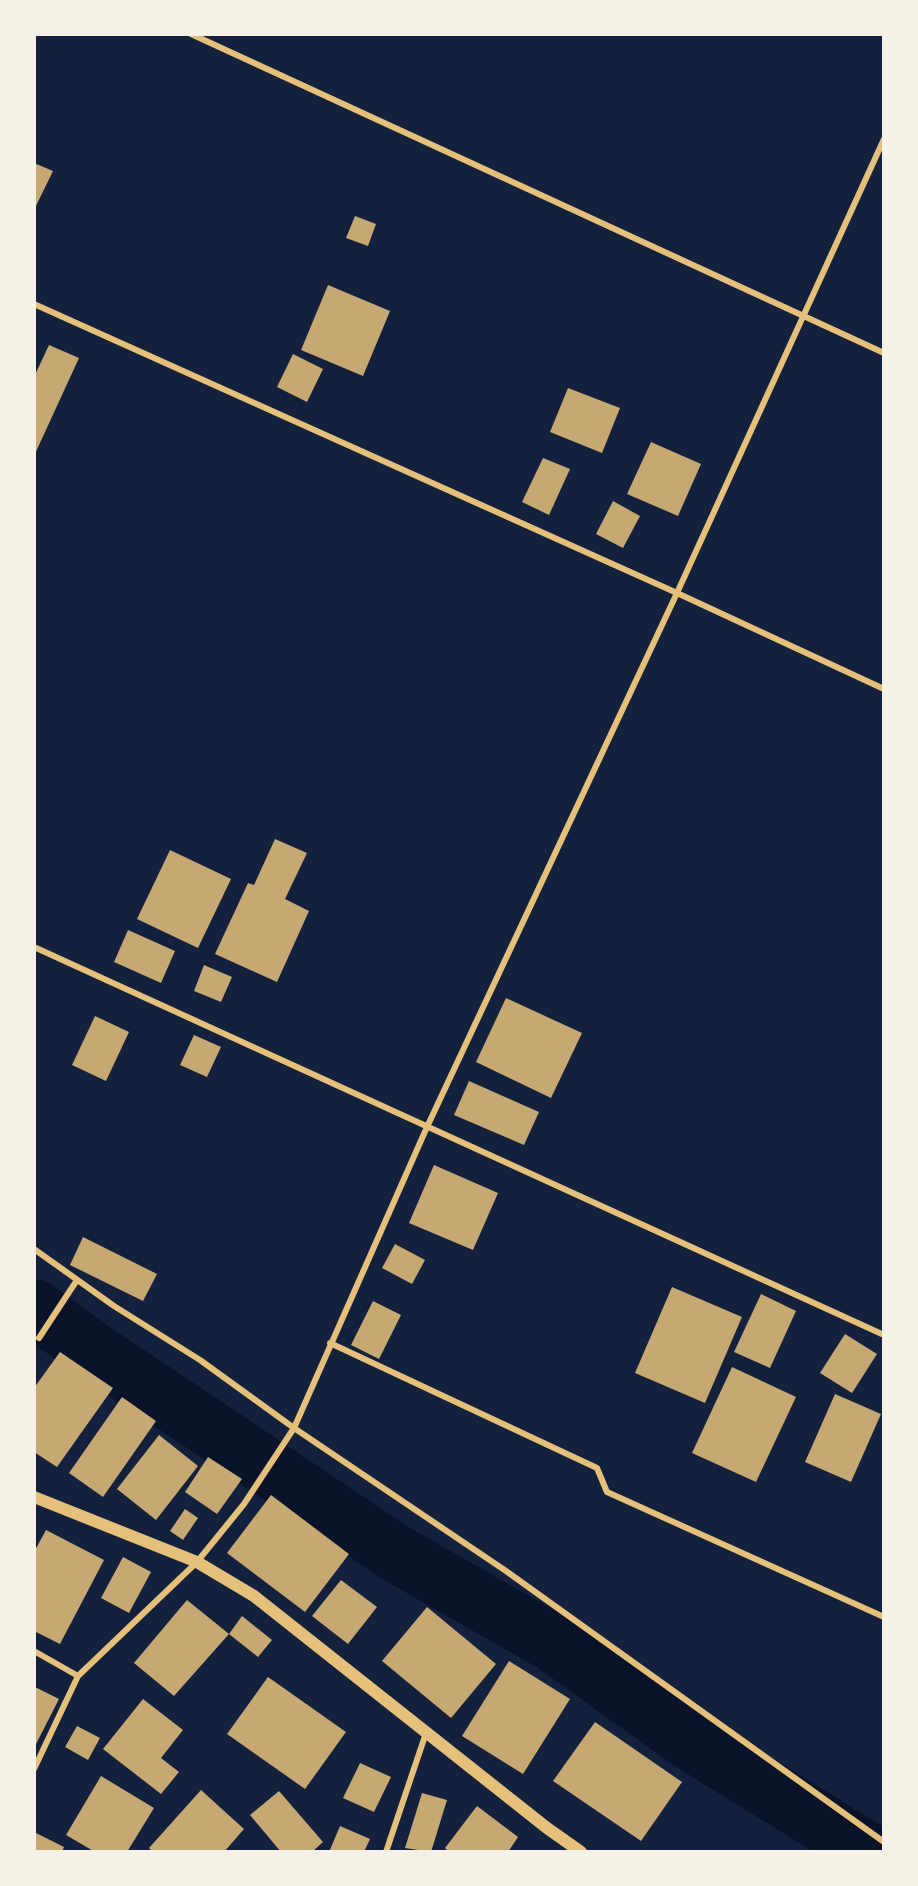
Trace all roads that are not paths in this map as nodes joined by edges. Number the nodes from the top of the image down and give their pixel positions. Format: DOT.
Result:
graph roads {
  1 [pos="191,34"];
  2 [pos="884,139"];
  3 [pos="34,304"];
  4 [pos="803,316"];
  5 [pos="884,353"];
  6 [pos="677,593"];
  7 [pos="884,689"];
  8 [pos="34,947"];
  9 [pos="426,1127"];
  10 [pos="34,1249"];
  11 [pos="77,1280"];
  12 [pos="884,1335"];
  13 [pos="39,1338"];
  14 [pos="330,1343"];
  15 [pos="294,1428"];
  16 [pos="34,1497"];
  17 [pos="197,1562"];
  18 [pos="884,1617"];
  19 [pos="34,1651"];
  20 [pos="78,1676"];
  21 [pos="426,1732"];
  22 [pos="34,1769"];
  23 [pos="884,1842"];
  24 [pos="386,1851"];
  25 [pos="581,1851"];
  1 -- 4 [label="street"];
  2 -- 4 [label="street"];
  3 -- 6 [label="street"];
  4 -- 5 [label="street"];
  4 -- 6 [label="street"];
  6 -- 7 [label="street"];
  6 -- 9 [label="street"];
  8 -- 9 [label="street"];
  9 -- 12 [label="street"];
  9 -- 14 [label="street"];
  10 -- 11 [label="street"];
  11 -- 13 [label="street"];
  11 -- 15 [label="street"];
  14 -- 15 [label="street"];
  14 -- 18 [label="street"];
  15 -- 17 [label="street"];
  15 -- 23 [label="street"];
  16 -- 17 [label="main road"];
  17 -- 20 [label="street"];
  17 -- 21 [label="main road"];
  19 -- 20 [label="street"];
  20 -- 22 [label="street"];
  21 -- 24 [label="street"];
  21 -- 25 [label="main road"];
}
